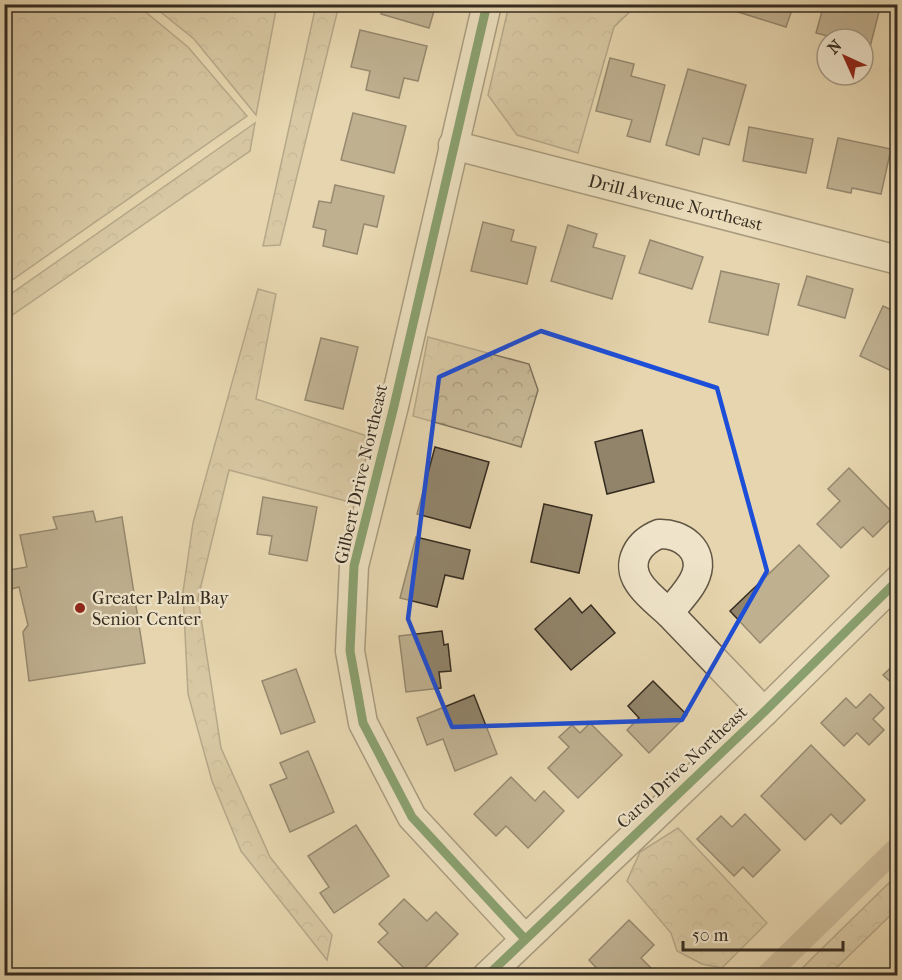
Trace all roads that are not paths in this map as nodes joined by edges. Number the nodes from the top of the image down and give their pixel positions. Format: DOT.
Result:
graph roads {
  1 [pos="488,4"];
  2 [pos="453,145"];
  3 [pos="897,260"];
  4 [pos="897,580"];
  5 [pos="669,613"];
  6 [pos="764,712"];
  7 [pos="525,939"];
  8 [pos="487,975"];
  1 -- 2 [label="street, Gilbert Drive Northeast"];
  2 -- 3 [label="street, Drill Avenue Northeast"];
  2 -- 7 [label="street, Gilbert Drive Northeast"];
  4 -- 6 [label="street, Carol Drive Northeast"];
  5 -- 6 [label="street"];
  6 -- 7 [label="street, Carol Drive Northeast"];
  7 -- 8 [label="street, Carol Drive Northeast"];
}
